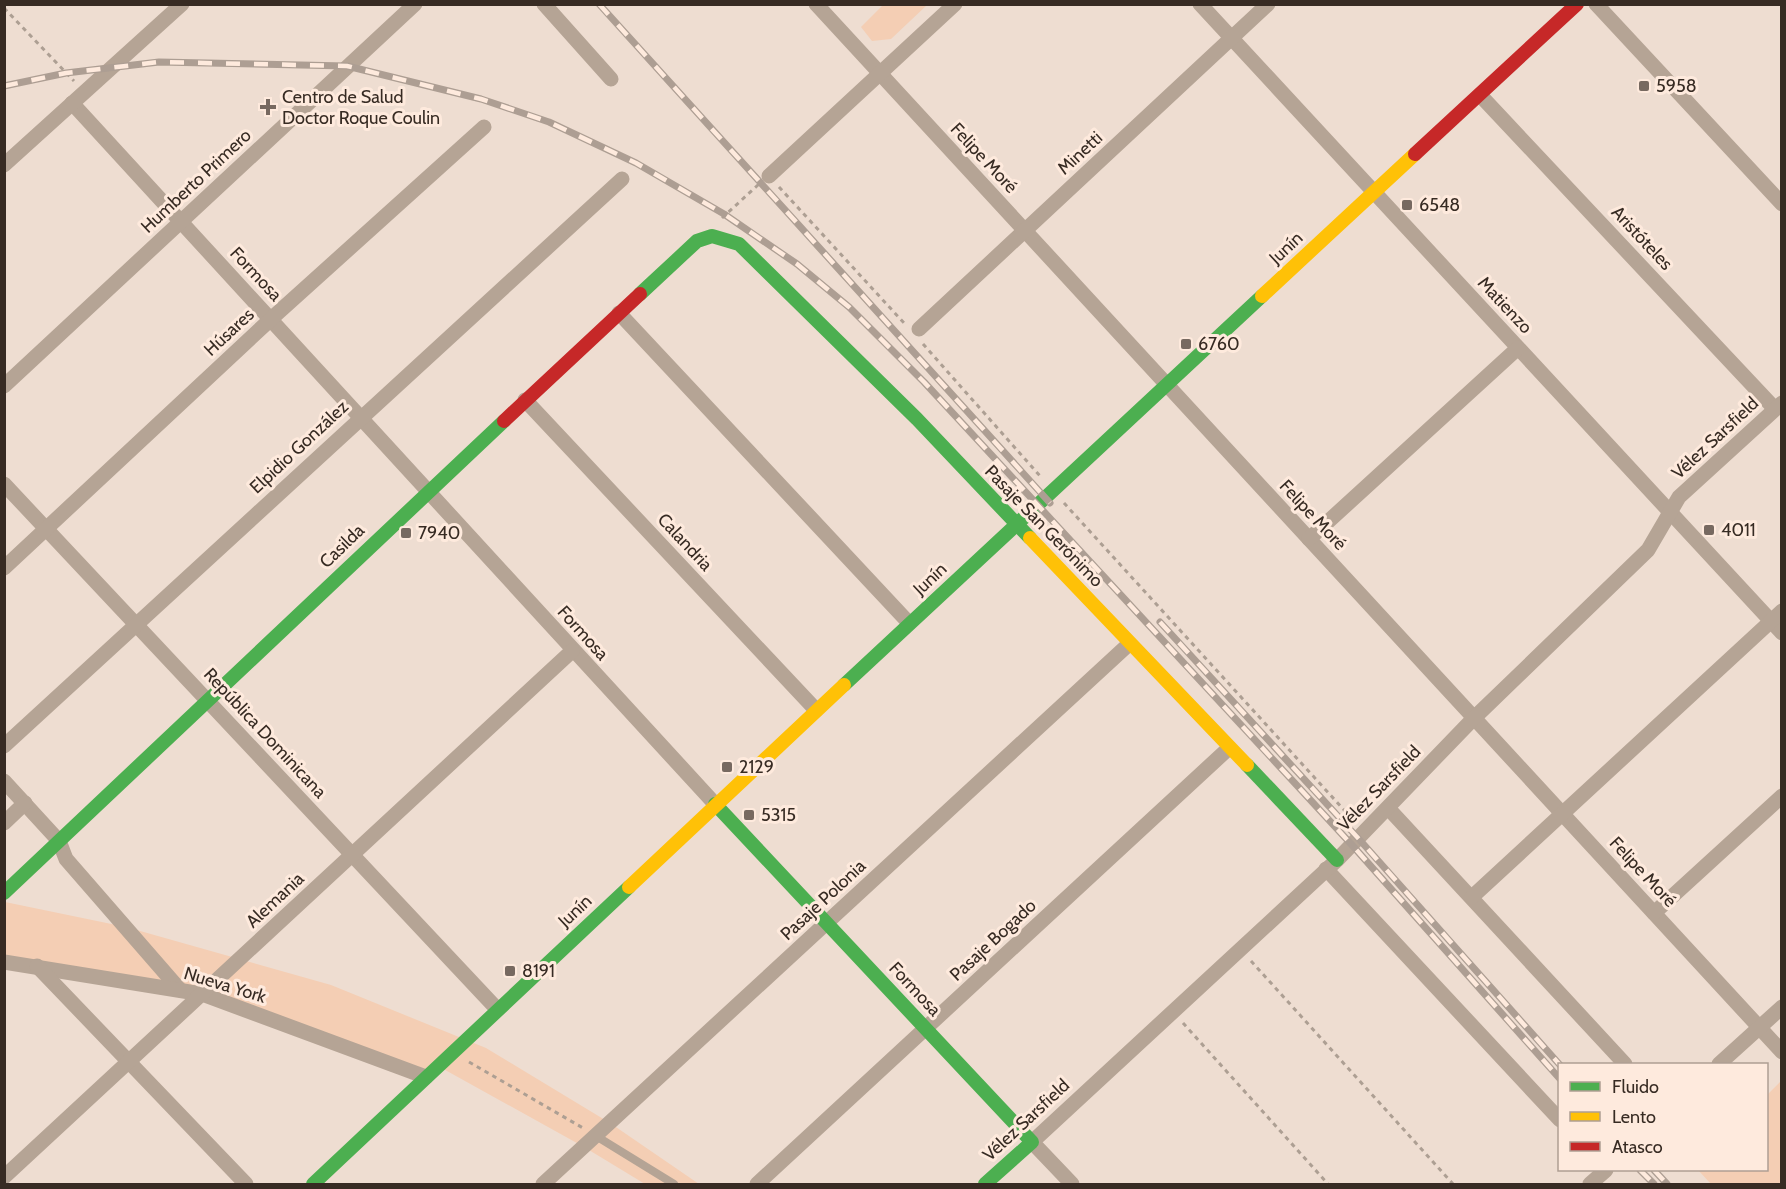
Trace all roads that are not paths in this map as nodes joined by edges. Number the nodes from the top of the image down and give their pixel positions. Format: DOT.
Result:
graph roads {
  1 [pos="182,4"];
  2 [pos="415,4"];
  3 [pos="544,4"];
  4 [pos="816,4"];
  5 [pos="955,4"];
  6 [pos="1200,4"];
  7 [pos="1268,4"];
  8 [pos="1577,4"];
  9 [pos="1596,4"];
  10 [pos="1232,39"];
  11 [pos="880,74"];
  12 [pos="610,79"];
  13 [pos="1480,94"];
  14 [pos="72,103"];
  15 [pos="484,127"];
  16 [pos="4,165"];
  17 [pos="769,176"];
  18 [pos="622,179"];
  19 [pos="1372,191"];
  20 [pos="1782,204"];
  21 [pos="180,223"];
  22 [pos="1025,231"];
  23 [pos="712,236"];
  24 [pos="619,313"];
  25 [pos="271,319"];
  26 [pos="919,329"];
  27 [pos="1518,348"];
  28 [pos="1167,385"];
  29 [pos="4,386"];
  30 [pos="525,400"];
  31 [pos="1778,406"];
  32 [pos="359,418"];
  33 [pos="4,484"];
  34 [pos="429,490"];
  35 [pos="1670,513"];
  36 [pos="1015,524"];
  37 [pos="46,528"];
  38 [pos="1309,539"];
  39 [pos="4,568"];
  40 [pos="1776,616"];
  41 [pos="909,623"];
  42 [pos="136,624"];
  43 [pos="1782,633"];
  44 [pos="1129,644"];
  45 [pos="572,651"];
  46 [pos="208,701"];
  47 [pos="816,710"];
  48 [pos="1473,719"];
  49 [pos="4,746"];
  50 [pos="1229,748"];
  51 [pos="4,781"];
  52 [pos="1782,796"];
  53 [pos="25,803"];
  54 [pos="715,804"];
  55 [pos="1388,808"];
  56 [pos="1562,814"];
  57 [pos="4,823"];
  58 [pos="59,842"];
  59 [pos="352,855"];
  60 [pos="1332,865"];
  61 [pos="4,893"];
  62 [pos="1472,897"];
  63 [pos="1654,913"];
  64 [pos="827,923"];
  65 [pos="4,962"];
  66 [pos="37,966"];
  67 [pos="180,990"];
  68 [pos="202,994"];
  69 [pos="1782,1007"];
  70 [pos="497,1009"];
  71 [pos="1759,1028"];
  72 [pos="926,1029"];
  73 [pos="1782,1052"];
  74 [pos="128,1062"];
  75 [pos="1623,1063"];
  76 [pos="1721,1063"];
  77 [pos="426,1077"];
  78 [pos="1558,1118"];
  79 [pos="596,1136"];
  80 [pos="1032,1142"];
  81 [pos="1605,1171"];
  82 [pos="4,1177"];
  83 [pos="246,1185"];
  84 [pos="313,1185"];
  85 [pos="543,1185"];
  86 [pos="674,1185"];
  87 [pos="757,1185"];
  88 [pos="985,1185"];
  89 [pos="1072,1185"];
  90 [pos="1590,1185"];
  1 -- 14 [label="street"];
  2 -- 21 [label="street, Humberto Primero"];
  3 -- 12 [label="street"];
  4 -- 11 [label="street, Felipe Moré"];
  5 -- 11 [label="street"];
  6 -- 10 [label="street, Matienzo"];
  7 -- 10 [label="street, Minetti"];
  8 -- 13 [label="main road, Junín"];
  9 -- 20 [label="street"];
  10 -- 19 [label="street, Matienzo"];
  10 -- 22 [label="street, Minetti"];
  11 -- 17 [label="street"];
  11 -- 22 [label="street, Felipe Moré"];
  13 -- 19 [label="main road, Junín"];
  13 -- 31 [label="street, Aristóteles"];
  14 -- 16 [label="street"];
  14 -- 21 [label="street, Formosa"];
  15 -- 25 [label="street, Húsares"];
  18 -- 32 [label="street, Elpidio González"];
  19 -- 27 [label="street, Matienzo"];
  19 -- 28 [label="main road, Junín"];
  21 -- 25 [label="street, Formosa"];
  21 -- 29 [label="street, Humberto Primero"];
  22 -- 26 [label="street, Minetti"];
  22 -- 28 [label="street, Felipe Moré"];
  23 -- 24 [label="main road, Casilda"];
  23 -- 36 [label="main road, Pasaje San Gerónimo"];
  24 -- 30 [label="main road, Casilda"];
  24 -- 41 [label="street"];
  25 -- 32 [label="street, Formosa"];
  25 -- 37 [label="street, Húsares"];
  27 -- 35 [label="street, Matienzo"];
  27 -- 38 [label="street"];
  28 -- 36 [label="main road, Junín"];
  28 -- 38 [label="street, Felipe Moré"];
  30 -- 34 [label="main road, Casilda"];
  30 -- 47 [label="street, Calandria"];
  31 -- 35 [label="street, Vélez Sarsfield"];
  32 -- 34 [label="street, Formosa"];
  32 -- 42 [label="street, Elpidio González"];
  33 -- 37 [label="street, República Dominicana"];
  34 -- 45 [label="street, Formosa"];
  34 -- 46 [label="main road, Casilda"];
  35 -- 40 [label="street, Matienzo"];
  35 -- 48 [label="street, Vélez Sarsfield"];
  36 -- 41 [label="main road, Junín"];
  36 -- 44 [label="main road, Pasaje San Gerónimo"];
  37 -- 39 [label="street, Húsares"];
  37 -- 42 [label="street, República Dominicana"];
  38 -- 48 [label="street, Felipe Moré"];
  40 -- 43 [label="street, Matienzo"];
  40 -- 56 [label="street"];
  41 -- 47 [label="main road, Junín"];
  42 -- 46 [label="street, República Dominicana"];
  42 -- 49 [label="street, Elpidio González"];
  44 -- 50 [label="main road, Pasaje San Gerónimo"];
  44 -- 64 [label="street, Pasaje Polonia"];
  45 -- 54 [label="street, Formosa"];
  45 -- 59 [label="street, Alemania"];
  46 -- 58 [label="main road, Casilda"];
  46 -- 59 [label="street, República Dominicana"];
  47 -- 54 [label="main road, Junín"];
  48 -- 55 [label="street, Vélez Sarsfield"];
  48 -- 56 [label="street, Felipe Moré"];
  50 -- 60 [label="main road, Pasaje San Gerónimo"];
  50 -- 72 [label="street, Pasaje Bogado"];
  51 -- 53 [label="street"];
  52 -- 63 [label="street"];
  53 -- 57 [label="street"];
  53 -- 58 [label="street"];
  54 -- 64 [label="main road, Formosa"];
  54 -- 70 [label="main road, Junín"];
  55 -- 60 [label="street, Vélez Sarsfield"];
  55 -- 62 [label="street"];
  56 -- 62 [label="street"];
  56 -- 63 [label="street, Felipe Moré"];
  58 -- 61 [label="main road, Casilda"];
  58 -- 67 [label="street"];
  59 -- 68 [label="street, Alemania"];
  59 -- 70 [label="street, República Dominicana"];
  60 -- 78 [label="street, Pasaje San Gerónimo"];
  60 -- 80 [label="street, Vélez Sarsfield"];
  62 -- 75 [label="street"];
  63 -- 71 [label="street, Felipe Moré"];
  64 -- 72 [label="main road, Formosa"];
  64 -- 79 [label="street, Pasaje Polonia"];
  65 -- 66 [label="street, Nueva York"];
  66 -- 67 [label="street, Nueva York"];
  66 -- 74 [label="street"];
  67 -- 68 [label="street, Nueva York"];
  68 -- 74 [label="street, Alemania"];
  68 -- 77 [label="street, Nueva York"];
  69 -- 71 [label="street"];
  70 -- 77 [label="main road, Junín"];
  71 -- 73 [label="street, Felipe Moré"];
  71 -- 76 [label="street"];
  72 -- 80 [label="main road, Formosa"];
  72 -- 87 [label="street, Pasaje Bogado"];
  74 -- 82 [label="street, Alemania"];
  74 -- 83 [label="street"];
  77 -- 84 [label="main road, Junín"];
  79 -- 85 [label="street, Pasaje Polonia"];
  79 -- 86 [label="lane"];
  80 -- 88 [label="main road, Vélez Sarsfield"];
  80 -- 89 [label="street, Formosa"];
  81 -- 90 [label="street"];
}
